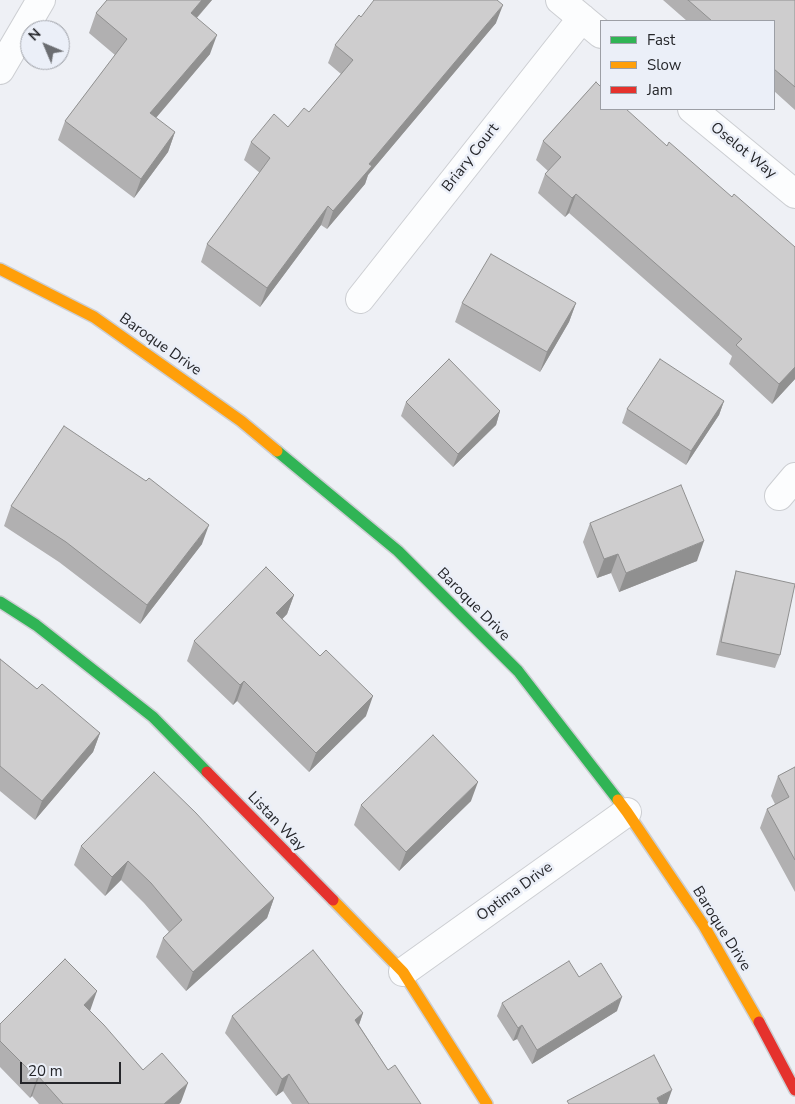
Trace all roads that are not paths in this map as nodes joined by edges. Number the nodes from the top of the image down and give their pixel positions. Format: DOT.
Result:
graph roads {
  1 [pos="41,0"];
  2 [pos="560,0"];
  3 [pos="591,26"];
  4 [pos="0,70"];
  5 [pos="693,110"];
  6 [pos="795,194"];
  7 [pos="0,269"];
  8 [pos="360,299"];
  9 [pos="0,602"];
  10 [pos="627,812"];
  11 [pos="403,972"];
  12 [pos="795,1090"];
  13 [pos="487,1104"];
  1 -- 4 [label="street"];
  2 -- 3 [label="street"];
  3 -- 8 [label="street, Briary Court"];
  5 -- 6 [label="street, Oselot Way"];
  7 -- 10 [label="street, Baroque Drive"];
  9 -- 11 [label="street, Listan Way"];
  10 -- 11 [label="street, Optima Drive"];
  10 -- 12 [label="street, Baroque Drive"];
  11 -- 13 [label="street, Listan Way"];
}
